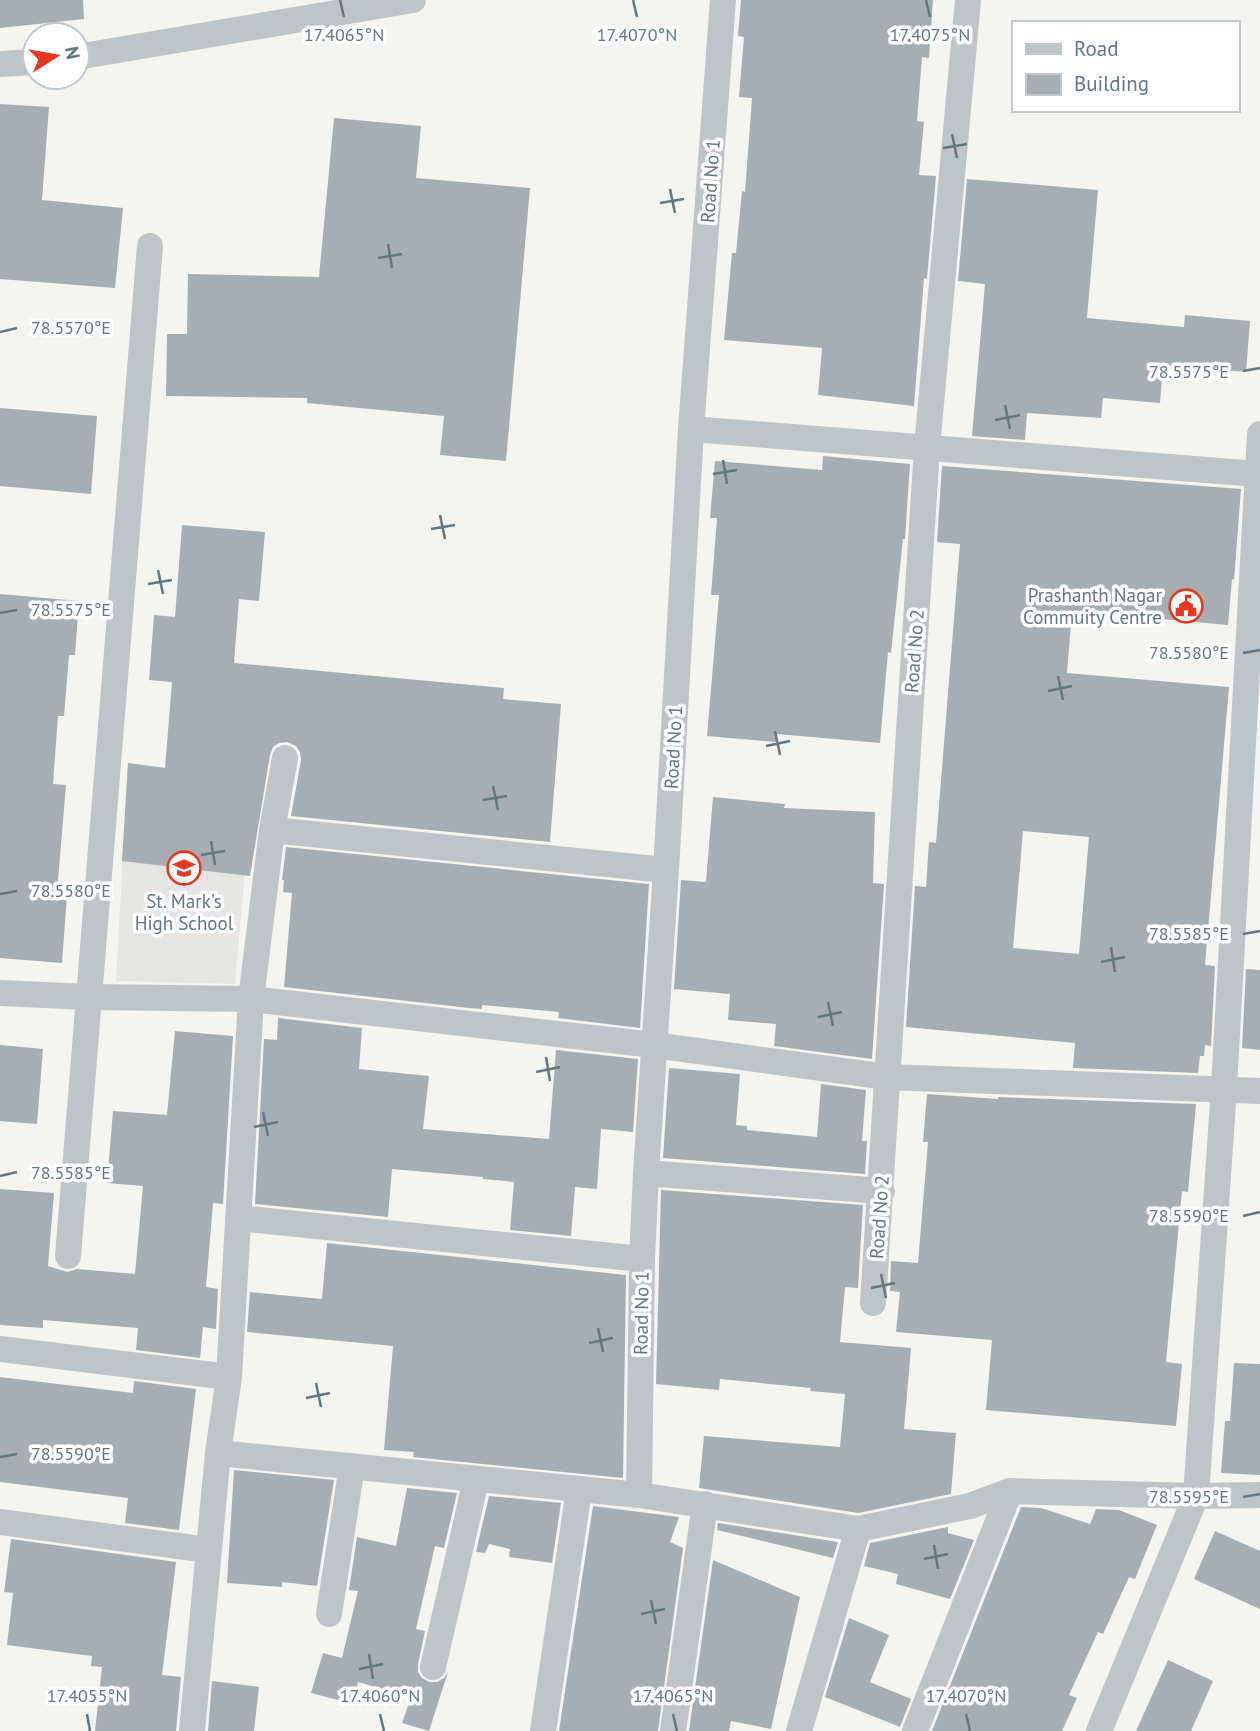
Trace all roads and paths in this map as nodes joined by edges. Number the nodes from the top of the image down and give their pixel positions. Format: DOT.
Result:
graph roads {
  1 [pos="414,0"];
  2 [pos="723,0"];
  3 [pos="968,0"];
  4 [pos="91,55"];
  5 [pos="21,63"];
  6 [pos="0,64"];
  7 [pos="150,246"];
  8 [pos="691,429"];
  9 [pos="1260,435"];
  10 [pos="927,447"];
  11 [pos="1257,474"];
  12 [pos="285,758"];
  13 [pos="272,830"];
  14 [pos="666,870"];
  15 [pos="0,993"];
  16 [pos="89,997"];
  17 [pos="251,999"];
  18 [pos="654,1045"];
  19 [pos="887,1077"];
  20 [pos="1224,1088"];
  21 [pos="1260,1091"];
  22 [pos="646,1173"];
  23 [pos="882,1191"];
  24 [pos="238,1218"];
  25 [pos="68,1256"];
  26 [pos="642,1259"];
  27 [pos="873,1303"];
  28 [pos="0,1349"];
  29 [pos="229,1377"];
  30 [pos="218,1452"];
  31 [pos="352,1466"];
  32 [pos="476,1480"];
  33 [pos="579,1490"];
  34 [pos="1010,1491"];
  35 [pos="639,1495"];
  36 [pos="1260,1495"];
  37 [pos="1196,1496"];
  38 [pos="705,1504"];
  39 [pos="0,1522"];
  40 [pos="858,1529"];
  41 [pos="208,1550"];
  42 [pos="329,1614"];
  43 [pos="433,1667"];
  44 [pos="192,1731"];
  45 [pos="543,1731"];
  46 [pos="673,1731"];
  47 [pos="799,1731"];
  48 [pos="915,1731"];
  49 [pos="1099,1731"];
  1 -- 4 [label="street"];
  2 -- 8 [label="street, Road No 1"];
  3 -- 10 [label="street, Road No 2"];
  5 -- 6 [label="street"];
  7 -- 16 [label="street"];
  8 -- 10 [label="street"];
  8 -- 14 [label="street, Road No 1"];
  9 -- 11 [label="street"];
  10 -- 11 [label="street"];
  10 -- 19 [label="street, Road No 2"];
  11 -- 20 [label="street"];
  12 -- 13 [label="street"];
  13 -- 14 [label="street"];
  13 -- 17 [label="street"];
  14 -- 18 [label="street, Road No 1"];
  15 -- 16 [label="street"];
  16 -- 17 [label="street"];
  16 -- 25 [label="street"];
  17 -- 18 [label="street"];
  17 -- 24 [label="street"];
  18 -- 19 [label="street"];
  18 -- 22 [label="street, Road No 1"];
  19 -- 20 [label="street"];
  19 -- 23 [label="street, Road No 2"];
  20 -- 21 [label="street"];
  20 -- 37 [label="street"];
  22 -- 23 [label="street"];
  22 -- 26 [label="street, Road No 1"];
  23 -- 27 [label="street, Road No 2"];
  24 -- 26 [label="street"];
  24 -- 29 [label="street"];
  26 -- 35 [label="street, Road No 1"];
  28 -- 29 [label="street"];
  29 -- 30 [label="street"];
  30 -- 31 [label="street"];
  30 -- 41 [label="street"];
  31 -- 32 [label="street"];
  31 -- 42 [label="street"];
  32 -- 33 [label="street"];
  32 -- 43 [label="street"];
  33 -- 35 [label="street"];
  33 -- 45 [label="street"];
  34 -- 37 [label="street"];
  34 -- 40 [label="street"];
  34 -- 48 [label="street"];
  35 -- 38 [label="street"];
  36 -- 37 [label="street"];
  37 -- 49 [label="street"];
  38 -- 40 [label="street"];
  38 -- 46 [label="street"];
  39 -- 41 [label="street"];
  40 -- 47 [label="street"];
  41 -- 44 [label="street"];
}
